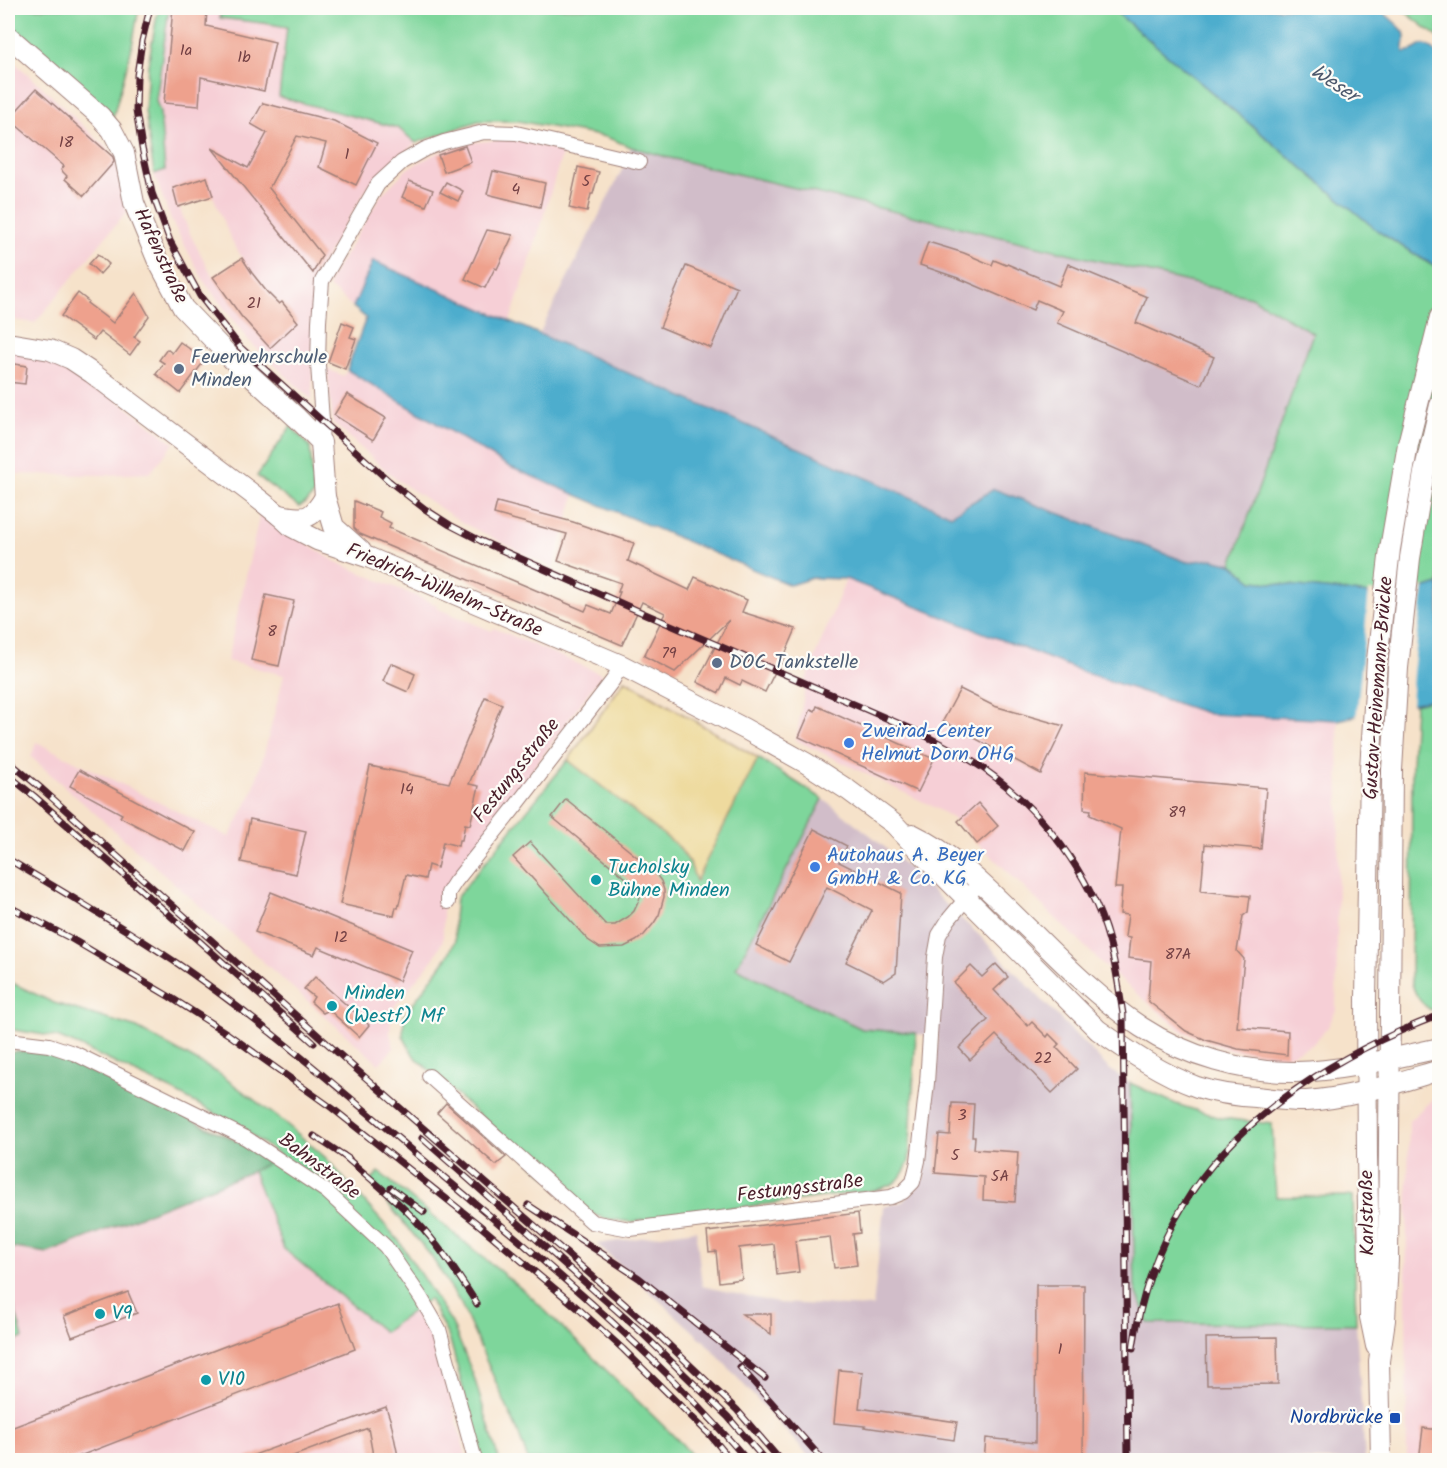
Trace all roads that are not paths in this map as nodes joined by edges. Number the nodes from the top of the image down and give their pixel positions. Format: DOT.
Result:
graph roads {
  1 [pos="8,36"];
  2 [pos="639,162"];
  3 [pos="1440,318"];
  4 [pos="8,343"];
  5 [pos="1440,405"];
  6 [pos="321,442"];
  7 [pos="325,497"];
  8 [pos="279,515"];
  9 [pos="370,558"];
  10 [pos="621,665"];
  11 [pos="894,824"];
  12 [pos="980,882"];
  13 [pos="966,898"];
  14 [pos="448,902"];
  15 [pos="1081,980"];
  16 [pos="1065,997"];
  17 [pos="9,1041"];
  18 [pos="1440,1048"];
  19 [pos="1389,1059"];
  20 [pos="1366,1064"];
  21 [pos="1440,1070"];
  22 [pos="429,1076"];
  23 [pos="1389,1086"];
  24 [pos="1367,1091"];
  25 [pos="1379,1361"];
  26 [pos="476,1461"];
  27 [pos="1381,1461"];
  1 -- 6 [label="main road, Hafenstraße"];
  2 -- 6 [label="street"];
  3 -- 20 [label="main road, Gustav-Heinemann-Brücke"];
  4 -- 8 [label="main road, Friedrich-Wilhelm-Straße"];
  5 -- 19 [label="main road, Gustav-Heinemann-Brücke"];
  6 -- 7 [label="main road"];
  7 -- 8 [label="main road"];
  7 -- 9 [label="main road"];
  8 -- 9 [label="main road, Friedrich-Wilhelm-Straße"];
  9 -- 10 [label="main road, Friedrich-Wilhelm-Straße"];
  10 -- 11 [label="main road, Friedrich-Wilhelm-Straße"];
  10 -- 14 [label="street, Festungsstraße"];
  11 -- 12 [label="main road, Friedrich-Wilhelm-Straße"];
  11 -- 13 [label="main road, Friedrich-Wilhelm-Straße"];
  12 -- 13 [label="street, Festungsstraße"];
  12 -- 15 [label="main road, Friedrich-Wilhelm-Straße"];
  13 -- 16 [label="main road, Friedrich-Wilhelm-Straße"];
  13 -- 22 [label="street, Festungsstraße"];
  15 -- 16 [label="main road"];
  15 -- 20 [label="main road, Friedrich-Wilhelm-Straße"];
  16 -- 24 [label="main road, Friedrich-Wilhelm-Straße"];
  17 -- 26 [label="street, Bahnstraße"];
  18 -- 19 [label="main road, Friedrich-Wilhelm-Straße"];
  19 -- 20 [label="main road, Friedrich-Wilhelm-Straße"];
  19 -- 23 [label="main road, Gustav-Heinemann-Brücke"];
  20 -- 24 [label="main road, Karlstraße"];
  21 -- 23 [label="main road, Friedrich-Wilhelm-Straße"];
  23 -- 24 [label="main road, Friedrich-Wilhelm-Straße"];
  23 -- 25 [label="main road, Karlstraße"];
  24 -- 25 [label="main road, Karlstraße"];
  25 -- 27 [label="main road, Karlstraße"];
}
